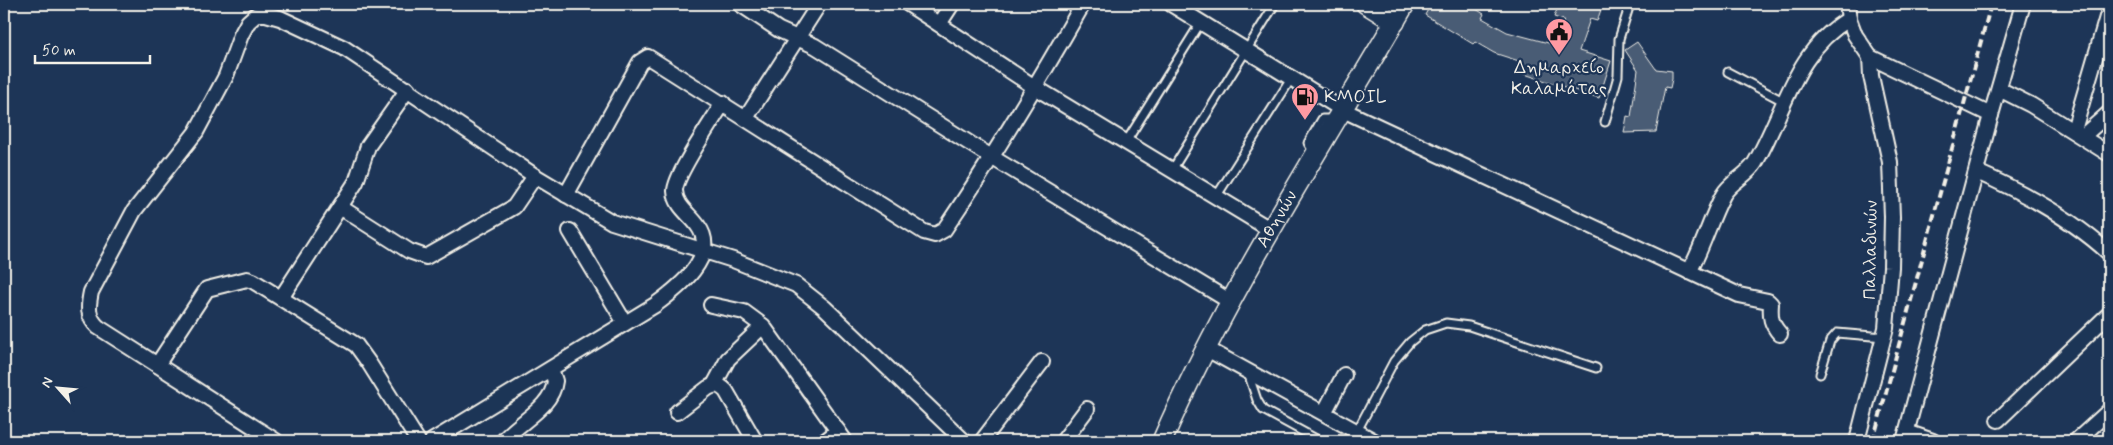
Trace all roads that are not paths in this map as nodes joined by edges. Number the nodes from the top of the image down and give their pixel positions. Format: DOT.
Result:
graph roads {
  1 [pos="740,4"];
  2 [pos="819,4"];
  3 [pos="908,4"];
  4 [pos="952,4"];
  5 [pos="1083,4"];
  6 [pos="1171,4"];
  7 [pos="1275,4"];
  8 [pos="1366,4"];
  9 [pos="1405,4"];
  10 [pos="1630,4"];
  11 [pos="1847,4"];
  12 [pos="2023,4"];
  13 [pos="2109,12"];
  14 [pos="1848,19"];
  15 [pos="1201,22"];
  16 [pos="1395,22"];
  17 [pos="939,24"];
  18 [pos="796,38"];
  19 [pos="1246,50"];
  20 [pos="1870,57"];
  21 [pos="1728,72"];
  22 [pos="1292,79"];
  23 [pos="1036,88"];
  24 [pos="1998,89"];
  25 [pos="408,90"];
  26 [pos="1783,101"];
  27 [pos="723,104"];
  28 [pos="2109,113"];
  29 [pos="1340,115"];
  30 [pos="1991,115"];
  31 [pos="746,118"];
  32 [pos="1605,122"];
  33 [pos="2078,133"];
  34 [pos="1126,142"];
  35 [pos="2109,154"];
  36 [pos="993,158"];
  37 [pos="1172,170"];
  38 [pos="1977,172"];
  39 [pos="535,176"];
  40 [pos="566,195"];
  41 [pos="1216,197"];
  42 [pos="340,207"];
  43 [pos="1271,230"];
  44 [pos="570,231"];
  45 [pos="704,251"];
  46 [pos="2109,253"];
  47 [pos="1689,272"];
  48 [pos="281,298"];
  49 [pos="1231,302"];
  50 [pos="711,305"];
  51 [pos="2109,314"];
  52 [pos="625,323"];
  53 [pos="763,326"];
  54 [pos="1780,334"];
  55 [pos="1884,337"];
  56 [pos="1207,348"];
  57 [pos="1042,362"];
  58 [pos="157,364"];
  59 [pos="1596,368"];
  60 [pos="551,369"];
  61 [pos="1247,370"];
  62 [pos="1820,374"];
  63 [pos="1344,375"];
  64 [pos="714,385"];
  65 [pos="1087,409"];
  66 [pos="2109,411"];
  67 [pos="677,412"];
  68 [pos="1324,413"];
  69 [pos="1998,420"];
  70 [pos="1357,431"];
  71 [pos="842,436"];
  72 [pos="1905,436"];
  73 [pos="276,441"];
  74 [pos="418,441"];
  75 [pos="432,441"];
  76 [pos="503,441"];
  77 [pos="755,441"];
  78 [pos="825,441"];
  79 [pos="964,441"];
  80 [pos="982,441"];
  81 [pos="1063,441"];
  82 [pos="1162,441"];
  83 [pos="1320,441"];
  84 [pos="1374,441"];
  85 [pos="1858,441"];
  86 [pos="1933,441"];
  87 [pos="2076,441"];
  1 -- 18 [label="street"];
  2 -- 18 [label="street"];
  3 -- 17 [label="street"];
  4 -- 17 [label="street"];
  5 -- 23 [label="street"];
  6 -- 15 [label="street"];
  7 -- 19 [label="lane"];
  8 -- 16 [label="main road"];
  9 -- 16 [label="main road, Αθηνών"];
  10 -- 32 [label="lane"];
  11 -- 14 [label="street"];
  12 -- 24 [label="street"];
  13 -- 33 [label="street"];
  14 -- 20 [label="street"];
  14 -- 26 [label="street"];
  15 -- 19 [label="street"];
  15 -- 34 [label="lane"];
  16 -- 29 [label="main road, Αθηνών"];
  17 -- 23 [label="street"];
  18 -- 31 [label="street"];
  18 -- 36 [label="street"];
  19 -- 22 [label="street"];
  19 -- 37 [label="lane"];
  20 -- 30 [label="street"];
  20 -- 55 [label="street, Παλλαδινών"];
  21 -- 26 [label="lane"];
  22 -- 29 [label="street"];
  22 -- 41 [label="lane"];
  23 -- 34 [label="street"];
  23 -- 36 [label="street"];
  24 -- 30 [label="street"];
  24 -- 33 [label="street"];
  25 -- 39 [label="street"];
  25 -- 42 [label="street"];
  25 -- 58 [label="street"];
  26 -- 47 [label="street"];
  27 -- 31 [label="street"];
  27 -- 40 [label="street"];
  27 -- 45 [label="street"];
  28 -- 33 [label="street"];
  29 -- 43 [label="main road, Αθηνών"];
  29 -- 47 [label="street"];
  30 -- 38 [label="street"];
  31 -- 36 [label="street"];
  33 -- 35 [label="street"];
  34 -- 37 [label="street"];
  36 -- 49 [label="street"];
  37 -- 41 [label="street"];
  38 -- 46 [label="street"];
  38 -- 72 [label="street"];
  39 -- 40 [label="street"];
  39 -- 42 [label="street"];
  40 -- 45 [label="street"];
  41 -- 43 [label="street"];
  42 -- 48 [label="street"];
  43 -- 49 [label="main road, Αθηνών"];
  44 -- 52 [label="street"];
  45 -- 52 [label="street"];
  45 -- 79 [label="street"];
  47 -- 54 [label="street"];
  48 -- 58 [label="street"];
  48 -- 74 [label="street"];
  49 -- 56 [label="main road, Αθηνών"];
  50 -- 53 [label="street"];
  51 -- 69 [label="street"];
  52 -- 60 [label="street"];
  53 -- 64 [label="street"];
  53 -- 71 [label="street"];
  55 -- 62 [label="lane"];
  55 -- 85 [label="street, Παλλαδινών"];
  56 -- 61 [label="street"];
  56 -- 82 [label="main road, Αθηνών"];
  57 -- 80 [label="street"];
  58 -- 73 [label="street"];
  59 -- 70 [label="lane"];
  60 -- 75 [label="street"];
  60 -- 76 [label="street"];
  61 -- 68 [label="street"];
  61 -- 83 [label="lane"];
  63 -- 68 [label="street"];
  64 -- 67 [label="street"];
  64 -- 77 [label="street"];
  65 -- 81 [label="street"];
  66 -- 87 [label="street"];
  68 -- 70 [label="street"];
  70 -- 84 [label="street"];
  71 -- 78 [label="street"];
  72 -- 86 [label="street"];
}
